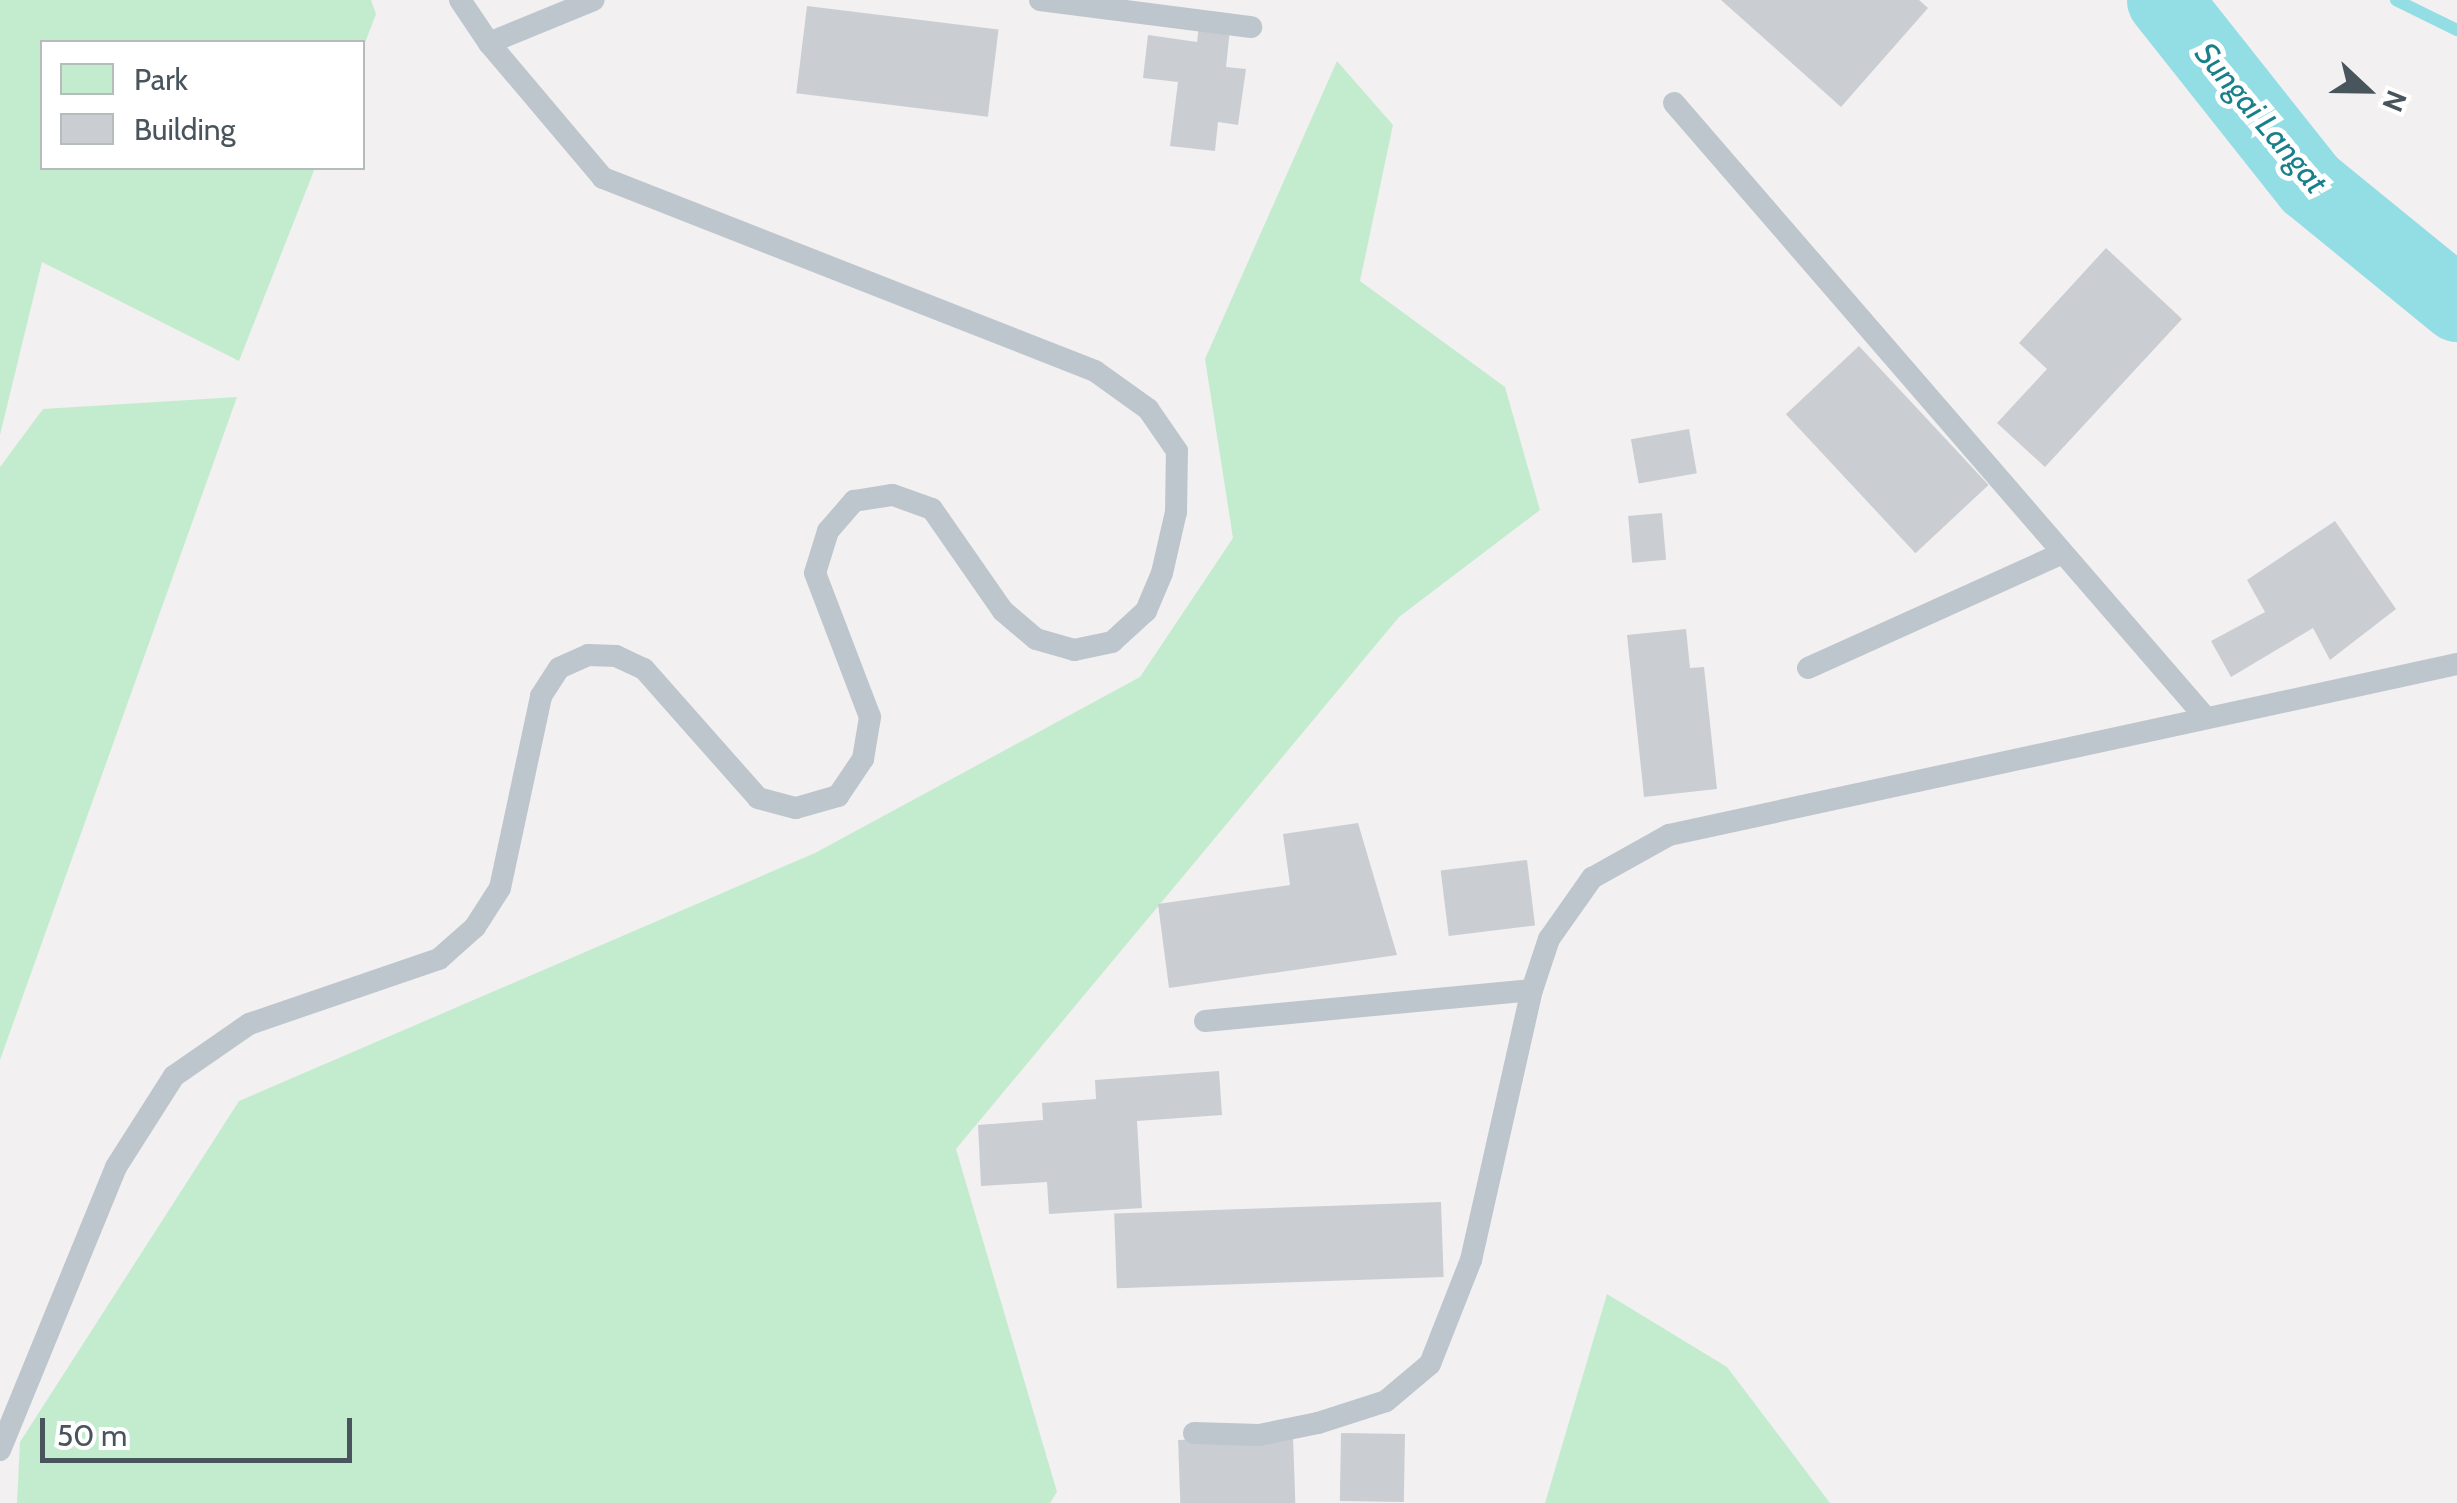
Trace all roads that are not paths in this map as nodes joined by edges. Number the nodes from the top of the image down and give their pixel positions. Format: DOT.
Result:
graph roads {
  1 [pos="460,0"];
  2 [pos="594,0"];
  3 [pos="1040,0"];
  4 [pos="1251,26"];
  5 [pos="489,43"];
  6 [pos="1674,103"];
  7 [pos="2060,554"];
  8 [pos="2457,664"];
  9 [pos="1808,668"];
  10 [pos="2206,718"];
  11 [pos="1532,990"];
  12 [pos="1204,1021"];
  13 [pos="1194,1433"];
  14 [pos="0,1450"];
  1 -- 5 [label="lane"];
  2 -- 5 [label="lane"];
  3 -- 4 [label="lane"];
  5 -- 14 [label="lane"];
  6 -- 7 [label="lane"];
  7 -- 9 [label="lane"];
  7 -- 10 [label="lane"];
  8 -- 10 [label="lane"];
  10 -- 11 [label="lane"];
  11 -- 12 [label="lane"];
  11 -- 13 [label="lane"];
}
